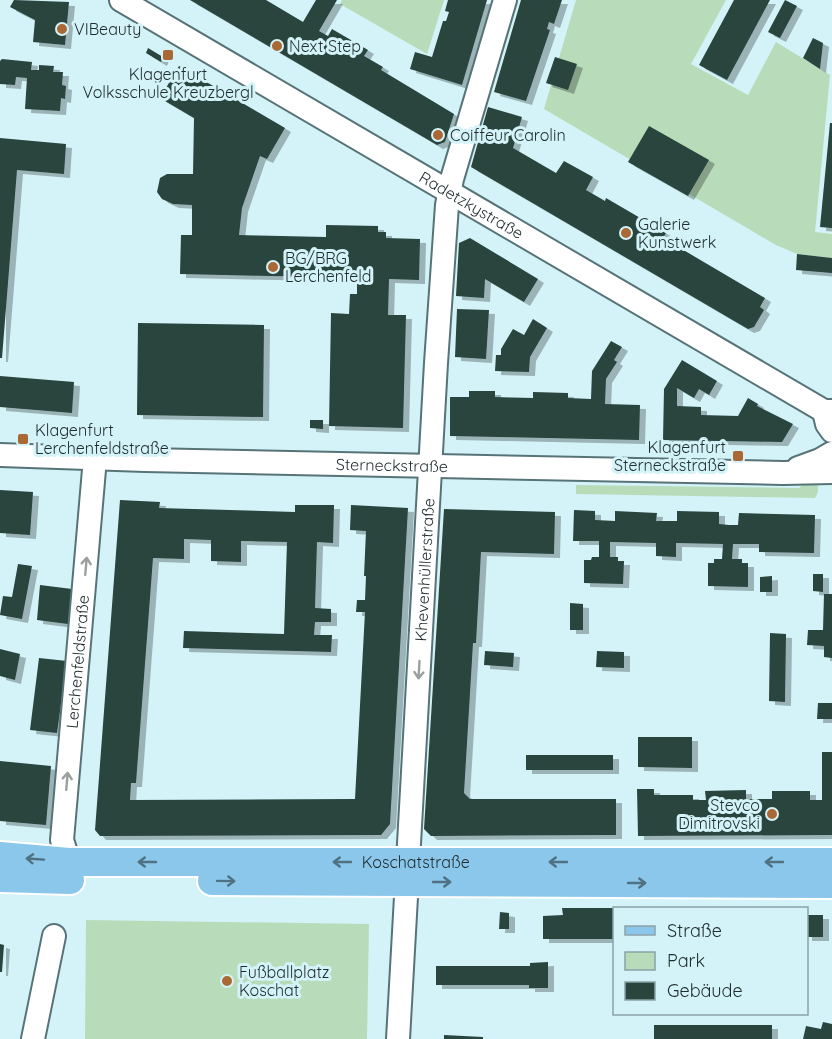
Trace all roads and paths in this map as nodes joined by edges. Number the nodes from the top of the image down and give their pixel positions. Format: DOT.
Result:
graph roads {
  1 [pos="505,0"];
  2 [pos="128,2"];
  3 [pos="450,192"];
  4 [pos="829,418"];
  5 [pos="832,453"];
  6 [pos="0,454"];
  7 [pos="94,458"];
  8 [pos="431,465"];
  9 [pos="832,472"];
  10 [pos="783,473"];
  11 [pos="66,851"];
  12 [pos="0,856"];
  13 [pos="832,862"];
  14 [pos="406,872"];
  15 [pos="0,878"];
  16 [pos="832,884"];
  17 [pos="54,936"];
  18 [pos="33,1039"];
  19 [pos="398,1039"];
  1 -- 3 [label="street, Khevenhüllerstraße"];
  2 -- 3 [label="street, Radetzkystraße"];
  3 -- 4 [label="street, Radetzkystraße"];
  3 -- 8 [label="street, Khevenhüllerstraße"];
  5 -- 10 [label="street, Sterneckstraße"];
  6 -- 7 [label="street, Sterneckstraße"];
  7 -- 8 [label="street, Sterneckstraße"];
  11 -- 7 [label="street, Lerchenfeldstraße, one-way"];
  8 -- 10 [label="street, Sterneckstraße"];
  8 -- 14 [label="street, Khevenhüllerstraße, one-way"];
  9 -- 10 [label="street, Sterneckstraße"];
  11 -- 12 [label="main road, Koschatstraße, one-way"];
  14 -- 11 [label="main road, Koschatstraße, one-way"];
  13 -- 14 [label="main road, Koschatstraße, one-way"];
  15 -- 14 [label="main road, Koschatstraße, one-way"];
  14 -- 16 [label="main road, Koschatstraße, one-way"];
  14 -- 19 [label="street, Khevenhüllerstraße"];
  17 -- 18 [label="street"];
}
